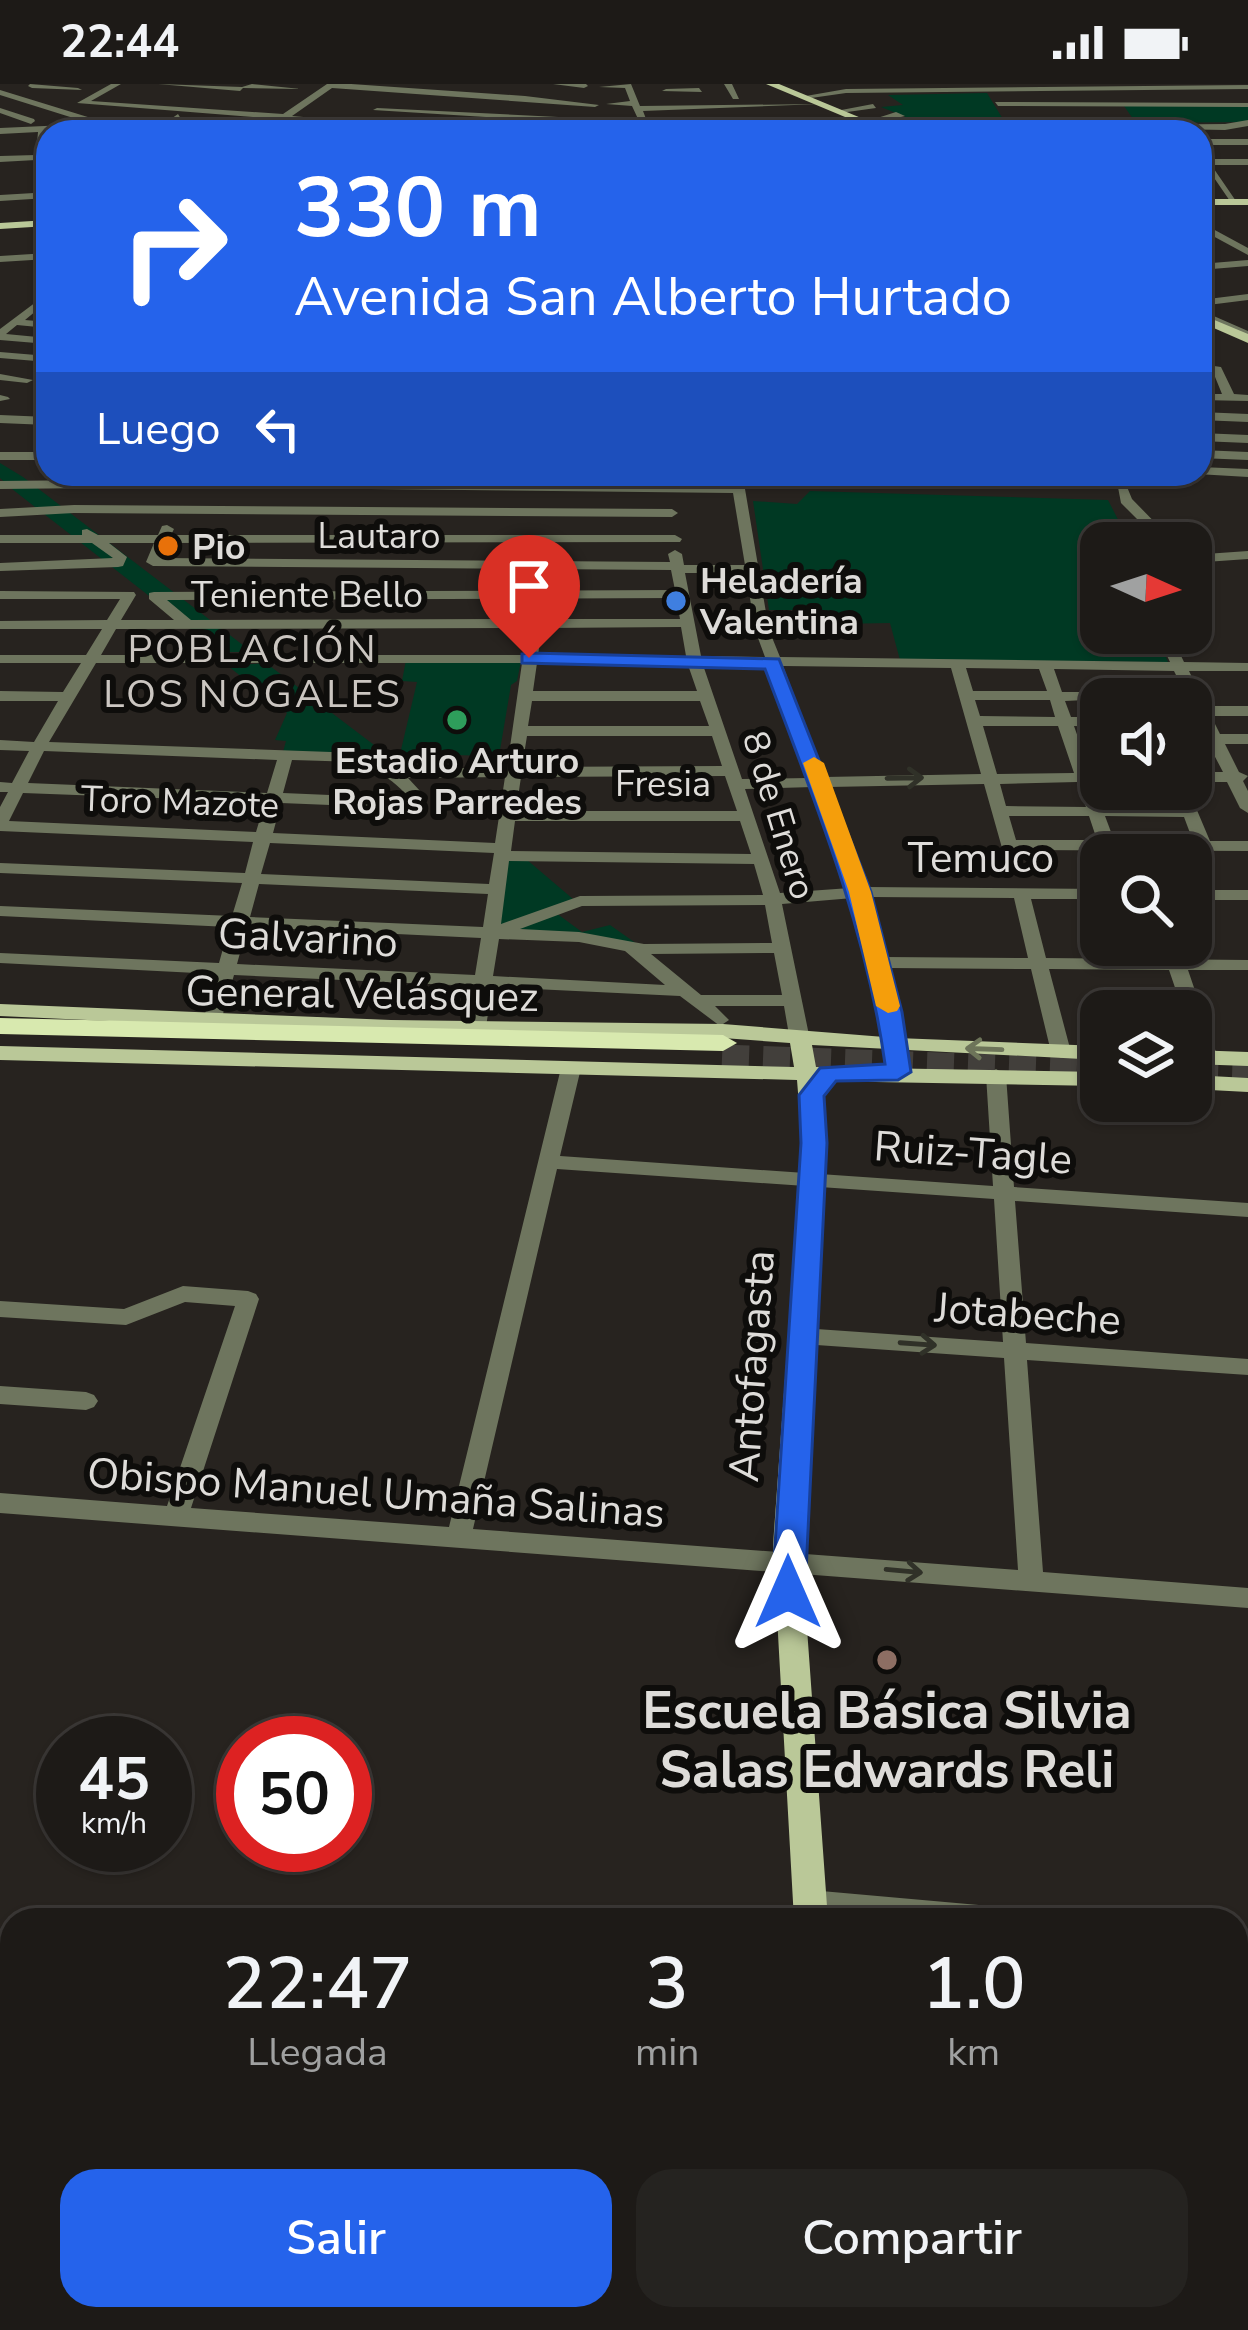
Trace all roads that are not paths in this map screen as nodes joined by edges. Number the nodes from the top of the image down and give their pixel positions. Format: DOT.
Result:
graph roads {
  1 [pos="117,84"];
  2 [pos="161,84"];
  3 [pos="557,84"];
  4 [pos="728,84"];
  5 [pos="799,84"];
  6 [pos="830,84"];
  7 [pos="34,85"];
  8 [pos="331,85"];
  9 [pos="244,86"];
  10 [pos="73,88"];
  11 [pos="280,88"];
  12 [pos="397,88"];
  13 [pos="755,88"];
  14 [pos="772,88"];
  15 [pos="297,89"];
  16 [pos="585,90"];
  17 [pos="882,90"];
  18 [pos="666,91"];
  19 [pos="787,91"];
  20 [pos="1248,91"];
  21 [pos="0,92"];
  22 [pos="193,92"];
  23 [pos="1192,92"];
  24 [pos="1092,93"];
  25 [pos="137,94"];
  26 [pos="317,94"];
  27 [pos="991,94"];
  28 [pos="156,95"];
  29 [pos="490,95"];
  30 [pos="606,95"];
  31 [pos="14,96"];
  32 [pos="526,96"];
  33 [pos="368,98"];
  34 [pos="86,101"];
  35 [pos="801,101"];
  36 [pos="258,103"];
  37 [pos="1079,104"];
  38 [pos="424,105"];
  39 [pos="1248,105"];
  40 [pos="301,106"];
  41 [pos="742,106"];
  42 [pos="873,106"];
  43 [pos="117,107"];
  44 [pos="159,107"];
  45 [pos="820,108"];
  46 [pos="54,109"];
  47 [pos="513,109"];
  48 [pos="0,110"];
  49 [pos="247,110"];
  50 [pos="638,110"];
  51 [pos="707,110"];
  52 [pos="207,111"];
  53 [pos="322,111"];
  54 [pos="573,112"];
  55 [pos="780,114"];
  56 [pos="375,116"];
  57 [pos="286,117"];
  58 [pos="840,117"];
  59 [pos="82,118"];
  60 [pos="502,118"];
  61 [pos="48,120"];
  62 [pos="99,120"];
  63 [pos="140,120"];
  64 [pos="236,120"];
  65 [pos="282,120"];
  66 [pos="307,120"];
  67 [pos="371,120"];
  68 [pos="393,120"];
  69 [pos="410,120"];
  70 [pos="532,120"];
  71 [pos="564,120"];
  72 [pos="575,120"];
  73 [pos="667,120"];
  74 [pos="735,120"];
  75 [pos="830,120"];
  76 [pos="853,120"];
  77 [pos="1007,120"];
  78 [pos="1091,120"];
  79 [pos="31,121"];
  80 [pos="36,121"];
  81 [pos="1248,123"];
  82 [pos="36,129"];
  83 [pos="0,130"];
  84 [pos="1212,130"];
  85 [pos="1228,130"];
  86 [pos="1212,132"];
  87 [pos="1245,139"];
  88 [pos="1212,145"];
  89 [pos="1212,148"];
  90 [pos="1248,151"];
  91 [pos="0,159"];
  92 [pos="36,160"];
  93 [pos="36,162"];
  94 [pos="1212,162"];
  95 [pos="1248,162"];
  96 [pos="0,169"];
  97 [pos="1212,172"];
  98 [pos="36,196"];
  99 [pos="0,198"];
  100 [pos="1212,204"];
  101 [pos="1245,204"];
  102 [pos="36,209"];
  103 [pos="0,211"];
  104 [pos="36,226"];
  105 [pos="0,228"];
  106 [pos="1214,228"];
  107 [pos="1248,237"];
  108 [pos="36,243"];
  109 [pos="0,245"];
  110 [pos="1248,252"];
  111 [pos="36,257"];
  112 [pos="0,259"];
  113 [pos="1212,266"];
  114 [pos="36,271"];
  115 [pos="0,273"];
  116 [pos="1246,274"];
  117 [pos="1212,292"];
  118 [pos="1248,297"];
  119 [pos="1227,300"];
  120 [pos="1212,302"];
  121 [pos="34,308"];
  122 [pos="15,322"];
  123 [pos="1212,322"];
  124 [pos="36,324"];
  125 [pos="1212,324"];
  126 [pos="1212,332"];
  127 [pos="1228,333"];
  128 [pos="0,335"];
  129 [pos="1248,339"];
  130 [pos="36,340"];
  131 [pos="0,355"];
  132 [pos="36,358"];
  133 [pos="1212,373"];
  134 [pos="0,377"];
  135 [pos="1220,377"];
  136 [pos="1212,379"];
  137 [pos="27,380"];
  138 [pos="1238,398"];
  139 [pos="36,412"];
  140 [pos="1212,417"];
  141 [pos="0,419"];
  142 [pos="1247,420"];
  143 [pos="26,421"];
  144 [pos="36,421"];
  145 [pos="1212,438"];
  146 [pos="1248,439"];
  147 [pos="1212,454"];
  148 [pos="0,456"];
  149 [pos="36,456"];
  150 [pos="1248,456"];
  151 [pos="1212,471"];
  152 [pos="1248,472"];
  153 [pos="36,484"];
  154 [pos="0,485"];
  155 [pos="187,486"];
  156 [pos="375,486"];
  157 [pos="557,486"];
  158 [pos="672,486"];
  159 [pos="720,486"];
  160 [pos="1121,486"];
  161 [pos="57,510"];
  162 [pos="176,510"];
  163 [pos="366,512"];
  164 [pos="553,512"];
  165 [pos="0,513"];
  166 [pos="672,513"];
  167 [pos="1147,522"];
  168 [pos="91,536"];
  169 [pos="164,536"];
  170 [pos="358,537"];
  171 [pos="548,538"];
  172 [pos="0,539"];
  173 [pos="675,539"];
  174 [pos="1248,555"];
  175 [pos="1212,558"];
  176 [pos="349,564"];
  177 [pos="544,566"];
  178 [pos="0,567"];
  179 [pos="676,568"];
  180 [pos="750,569"];
  181 [pos="340,593"];
  182 [pos="539,594"];
  183 [pos="682,594"];
  184 [pos="0,595"];
  185 [pos="331,623"];
  186 [pos="687,623"];
  187 [pos="187,624"];
  188 [pos="535,624"];
  189 [pos="0,625"];
  190 [pos="111,625"];
  191 [pos="1174,654"];
  192 [pos="529,658"];
  193 [pos="0,659"];
  194 [pos="319,659"];
  195 [pos="90,660"];
  196 [pos="694,660"];
  197 [pos="772,663"];
  198 [pos="958,665"];
  199 [pos="1045,665"];
  200 [pos="1127,666"];
  201 [pos="1180,666"];
  202 [pos="1248,667"];
  203 [pos="1132,678"];
  204 [pos="1186,678"];
  205 [pos="708,695"];
  206 [pos="966,695"];
  207 [pos="523,696"];
  208 [pos="1054,696"];
  209 [pos="0,697"];
  210 [pos="67,697"];
  211 [pos="1080,697"];
  212 [pos="1212,711"];
  213 [pos="1248,712"];
  214 [pos="974,721"];
  215 [pos="1064,722"];
  216 [pos="1080,722"];
  217 [pos="1212,730"];
  218 [pos="518,731"];
  219 [pos="720,731"];
  220 [pos="1248,739"];
  221 [pos="1218,743"];
  222 [pos="1212,744"];
  223 [pos="0,745"];
  224 [pos="39,746"];
  225 [pos="1073,748"];
  226 [pos="1080,748"];
  227 [pos="286,755"];
  228 [pos="1080,759"];
  229 [pos="393,772"];
  230 [pos="512,772"];
  231 [pos="1241,776"];
  232 [pos="735,777"];
  233 [pos="990,777"];
  234 [pos="1080,777"];
  235 [pos="820,780"];
  236 [pos="8,788"];
  237 [pos="271,798"];
  238 [pos="1248,808"];
  239 [pos="1000,811"];
  240 [pos="1095,812"];
  241 [pos="1190,812"];
  242 [pos="748,815"];
  243 [pos="505,816"];
  244 [pos="0,825"];
  245 [pos="1104,834"];
  246 [pos="1199,834"];
  247 [pos="261,838"];
  248 [pos="1212,846"];
  249 [pos="1248,846"];
  250 [pos="1080,847"];
  251 [pos="500,852"];
  252 [pos="762,859"];
  253 [pos="0,868"];
  254 [pos="250,878"];
  255 [pos="495,890"];
  256 [pos="860,892"];
  257 [pos="1021,893"];
  258 [pos="1080,894"];
  259 [pos="1212,895"];
  260 [pos="1248,895"];
  261 [pos="773,899"];
  262 [pos="0,911"];
  263 [pos="238,922"];
  264 [pos="489,934"];
  265 [pos="628,945"];
  266 [pos="784,948"];
  267 [pos="0,958"];
  268 [pos="878,962"];
  269 [pos="1038,964"];
  270 [pos="1080,964"];
  271 [pos="1212,964"];
  272 [pos="1248,965"];
  273 [pos="226,969"];
  274 [pos="483,981"];
  275 [pos="690,996"];
  276 [pos="793,1000"];
  277 [pos="0,1013"];
  278 [pos="212,1021"];
  279 [pos="0,1026"];
  280 [pos="477,1027"];
  281 [pos="125,1031"];
  282 [pos="799,1035"];
  283 [pos="0,1039"];
  284 [pos="722,1041"];
  285 [pos="897,1045"];
  286 [pos="1061,1052"];
  287 [pos="0,1053"];
  288 [pos="1080,1053"];
  289 [pos="1212,1058"];
  290 [pos="1248,1059"];
  291 [pos="571,1068"];
  292 [pos="898,1072"];
  293 [pos="996,1075"];
  294 [pos="1080,1078"];
  295 [pos="815,1081"];
  296 [pos="1212,1083"];
  297 [pos="1248,1084"];
  298 [pos="550,1162"];
  299 [pos="811,1180"];
  300 [pos="1004,1193"];
  301 [pos="1248,1210"];
  302 [pos="0,1309"];
  303 [pos="802,1336"];
  304 [pos="1015,1351"];
  305 [pos="1248,1367"];
  306 [pos="0,1395"];
  307 [pos="86,1402"];
  308 [pos="0,1503"];
  309 [pos="176,1516"];
  310 [pos="458,1538"];
  311 [pos="788,1562"];
  312 [pos="1031,1581"];
  313 [pos="1248,1598"];
  314 [pos="811,1908"];
  1 -- 34 [label="street"];
  2 -- 22 [label="street"];
  3 -- 16 [label="street"];
  4 -- 41 [label="street"];
  5 -- 14 [label="street"];
  6 -- 19 [label="street"];
  7 -- 10 [label="street"];
  7 -- 31 [label="street"];
  8 -- 12 [label="street"];
  8 -- 26 [label="street"];
  9 -- 11 [label="street"];
  9 -- 22 [label="street"];
  9 -- 52 [label="street"];
  11 -- 15 [label="street"];
  11 -- 36 [label="street"];
  12 -- 29 [label="street"];
  12 -- 56 [label="street"];
  13 -- 14 [label="main road"];
  14 -- 19 [label="main road"];
  14 -- 35 [label="main road"];
  14 -- 41 [label="street"];
  16 -- 32 [label="street"];
  17 -- 27 [label="street"];
  17 -- 35 [label="street"];
  17 -- 45 [label="street"];
  18 -- 50 [label="street"];
  18 -- 51 [label="street"];
  19 -- 35 [label="main road"];
  20 -- 23 [label="street"];
  21 -- 31 [label="street"];
  22 -- 28 [label="street"];
  23 -- 24 [label="street"];
  23 -- 24 [label="street"];
  23 -- 39 [label="street"];
  24 -- 27 [label="street"];
  24 -- 37 [label="street"];
  25 -- 43 [label="street"];
  26 -- 33 [label="street"];
  26 -- 40 [label="street"];
  27 -- 37 [label="street"];
  27 -- 77 [label="street"];
  29 -- 32 [label="street"];
  29 -- 38 [label="street"];
  30 -- 50 [label="street"];
  30 -- 50 [label="street"];
  31 -- 34 [label="street"];
  31 -- 46 [label="street"];
  32 -- 47 [label="street"];
  32 -- 54 [label="street"];
  34 -- 43 [label="street"];
  34 -- 46 [label="street"];
  35 -- 41 [label="street"];
  35 -- 45 [label="main road"];
  36 -- 40 [label="street"];
  36 -- 49 [label="street"];
  37 -- 78 [label="street"];
  38 -- 60 [label="street"];
  38 -- 69 [label="street"];
  40 -- 57 [label="street"];
  41 -- 51 [label="street"];
  42 -- 58 [label="street"];
  43 -- 44 [label="street"];
  43 -- 62 [label="street"];
  44 -- 52 [label="street"];
  44 -- 63 [label="street"];
  45 -- 55 [label="street"];
  45 -- 58 [label="main road"];
  46 -- 59 [label="street"];
  47 -- 54 [label="street"];
  47 -- 60 [label="street"];
  48 -- 79 [label="street"];
  49 -- 52 [label="street"];
  49 -- 57 [label="street"];
  49 -- 64 [label="street"];
  50 -- 51 [label="street"];
  50 -- 72 [label="street"];
  50 -- 73 [label="street"];
  51 -- 74 [label="street"];
  53 -- 56 [label="street"];
  54 -- 71 [label="street"];
  56 -- 67 [label="street"];
  56 -- 68 [label="street"];
  57 -- 65 [label="street"];
  57 -- 66 [label="street"];
  58 -- 75 [label="street"];
  58 -- 76 [label="main road"];
  59 -- 61 [label="street"];
  60 -- 70 [label="street"];
  79 -- 80 [label="street"];
  79 -- 83 [label="street"];
  81 -- 85 [label="street"];
  82 -- 83 [label="street"];
  84 -- 85 [label="street"];
  85 -- 86 [label="street"];
  85 -- 87 [label="street"];
  87 -- 88 [label="street"];
  87 -- 90 [label="street"];
  89 -- 90 [label="street"];
  91 -- 92 [label="street"];
  93 -- 96 [label="street"];
  94 -- 95 [label="street"];
  97 -- 101 [label="street"];
  98 -- 99 [label="street"];
  100 -- 101 [label="main road"];
  102 -- 103 [label="street"];
  104 -- 105 [label="main road"];
  106 -- 107 [label="street"];
  106 -- 110 [label="street"];
  108 -- 109 [label="street"];
  111 -- 112 [label="street"];
  113 -- 116 [label="street"];
  114 -- 115 [label="street"];
  117 -- 119 [label="street"];
  118 -- 119 [label="street"];
  119 -- 120 [label="street"];
  121 -- 122 [label="street"];
  122 -- 124 [label="street"];
  122 -- 128 [label="street"];
  123 -- 129 [label="main road"];
  125 -- 127 [label="main road"];
  126 -- 127 [label="street"];
  127 -- 129 [label="main road"];
  128 -- 130 [label="street"];
  131 -- 132 [label="street"];
  133 -- 135 [label="street"];
  134 -- 137 [label="street"];
  135 -- 136 [label="street"];
  135 -- 138 [label="street"];
  138 -- 142 [label="street"];
  139 -- 143 [label="street"];
  140 -- 142 [label="street"];
  141 -- 143 [label="street"];
  143 -- 144 [label="street"];
  145 -- 146 [label="street"];
  147 -- 150 [label="street"];
  148 -- 149 [label="street"];
  151 -- 152 [label="street"];
  153 -- 154 [label="street"];
  155 -- 162 [label="street"];
  156 -- 163 [label="street"];
  157 -- 164 [label="street"];
  158 -- 166 [label="street, 8 de Enero"];
  159 -- 180 [label="street"];
  160 -- 167 [label="street"];
  161 -- 162 [label="street"];
  161 -- 165 [label="street"];
  161 -- 168 [label="street"];
  162 -- 163 [label="street"];
  162 -- 169 [label="street"];
  163 -- 164 [label="street"];
  163 -- 170 [label="street"];
  164 -- 166 [label="street"];
  164 -- 171 [label="street"];
  166 -- 173 [label="street, 8 de Enero"];
  168 -- 169 [label="street"];
  168 -- 172 [label="street"];
  168 -- 178 [label="street"];
  169 -- 170 [label="street"];
  169 -- 176 [label="street, Lautaro"];
  170 -- 171 [label="street"];
  170 -- 176 [label="street"];
  171 -- 173 [label="street"];
  171 -- 177 [label="street"];
  173 -- 179 [label="street, 8 de Enero"];
  174 -- 175 [label="street"];
  176 -- 177 [label="street, Lautaro"];
  176 -- 181 [label="street"];
  177 -- 179 [label="street, Lautaro"];
  177 -- 182 [label="street"];
  179 -- 180 [label="street, Lautaro"];
  179 -- 183 [label="street, 8 de Enero"];
  180 -- 197 [label="street"];
  181 -- 182 [label="street"];
  181 -- 185 [label="street"];
  181 -- 187 [label="street"];
  182 -- 183 [label="street"];
  182 -- 188 [label="street"];
  183 -- 186 [label="street, 8 de Enero"];
  184 -- 190 [label="street"];
  185 -- 187 [label="street, Teniente Bello"];
  185 -- 188 [label="street, Teniente Bello"];
  185 -- 194 [label="street"];
  186 -- 188 [label="street, Teniente Bello"];
  186 -- 196 [label="street, 8 de Enero"];
  187 -- 190 [label="street, Teniente Bello"];
  188 -- 192 [label="street"];
  189 -- 190 [label="street, Teniente Bello"];
  190 -- 195 [label="street"];
  191 -- 201 [label="street"];
  192 -- 194 [label="street"];
  192 -- 196 [label="street"];
  192 -- 207 [label="street"];
  193 -- 195 [label="street"];
  194 -- 195 [label="street"];
  195 -- 210 [label="street"];
  196 -- 197 [label="street"];
  196 -- 205 [label="street, 8 de Enero"];
  197 -- 198 [label="street"];
  197 -- 235 [label="street"];
  198 -- 199 [label="street"];
  198 -- 206 [label="street"];
  199 -- 200 [label="street"];
  199 -- 208 [label="street"];
  200 -- 201 [label="street"];
  200 -- 203 [label="street"];
  201 -- 202 [label="street"];
  201 -- 204 [label="street"];
  205 -- 207 [label="street"];
  205 -- 219 [label="street, 8 de Enero"];
  206 -- 208 [label="street"];
  206 -- 214 [label="street"];
  207 -- 218 [label="street"];
  208 -- 211 [label="street"];
  208 -- 215 [label="street"];
  209 -- 210 [label="street"];
  210 -- 224 [label="street"];
  212 -- 213 [label="street"];
  214 -- 215 [label="street"];
  214 -- 233 [label="street"];
  215 -- 216 [label="street"];
  215 -- 225 [label="street"];
  217 -- 221 [label="street"];
  218 -- 219 [label="street"];
  218 -- 230 [label="street"];
  219 -- 232 [label="street, 8 de Enero"];
  220 -- 221 [label="street"];
  221 -- 222 [label="street"];
  221 -- 231 [label="street"];
  223 -- 224 [label="street"];
  224 -- 227 [label="street"];
  224 -- 236 [label="street"];
  225 -- 226 [label="street"];
  225 -- 228 [label="street"];
  227 -- 229 [label="street"];
  227 -- 237 [label="street"];
  229 -- 230 [label="street"];
  229 -- 237 [label="street"];
  230 -- 232 [label="street"];
  230 -- 243 [label="street"];
  231 -- 238 [label="street"];
  232 -- 235 [label="street"];
  232 -- 242 [label="street, 8 de Enero"];
  233 -- 234 [label="street"];
  235 -- 233 [label="street, one-way"];
  233 -- 239 [label="street"];
  235 -- 256 [label="street"];
  236 -- 237 [label="street"];
  236 -- 244 [label="street"];
  237 -- 247 [label="street"];
  239 -- 240 [label="street"];
  239 -- 250 [label="street"];
  240 -- 241 [label="street"];
  240 -- 245 [label="street"];
  241 -- 246 [label="street"];
  242 -- 243 [label="street, Fresia"];
  242 -- 252 [label="street, 8 de Enero"];
  243 -- 251 [label="street"];
  244 -- 247 [label="street, Toro Mazote"];
  247 -- 251 [label="street, Toro Mazote"];
  247 -- 254 [label="street"];
  248 -- 249 [label="street"];
  251 -- 252 [label="street, Toro Mazote"];
  251 -- 255 [label="street"];
  252 -- 261 [label="street, 8 de Enero"];
  253 -- 254 [label="street"];
  254 -- 255 [label="street"];
  254 -- 263 [label="street"];
  255 -- 264 [label="street"];
  256 -- 257 [label="street, Temuco"];
  256 -- 261 [label="street, Temuco"];
  256 -- 268 [label="street"];
  257 -- 258 [label="street, Temuco"];
  257 -- 269 [label="street"];
  259 -- 260 [label="street"];
  261 -- 264 [label="street, Temuco"];
  261 -- 266 [label="street, 8 de Enero"];
  262 -- 263 [label="street"];
  263 -- 264 [label="street"];
  263 -- 273 [label="street"];
  264 -- 265 [label="street"];
  264 -- 274 [label="street"];
  265 -- 266 [label="street"];
  265 -- 275 [label="street"];
  266 -- 276 [label="street, 8 de Enero"];
  267 -- 273 [label="street, Galvarino"];
  268 -- 269 [label="street"];
  268 -- 285 [label="street"];
  269 -- 270 [label="street"];
  269 -- 286 [label="street"];
  271 -- 272 [label="street"];
  273 -- 274 [label="street, Galvarino"];
  273 -- 278 [label="street"];
  274 -- 275 [label="street, Galvarino"];
  274 -- 280 [label="street"];
  275 -- 276 [label="street, Galvarino"];
  275 -- 284 [label="street"];
  276 -- 282 [label="street, 8 de Enero"];
  277 -- 278 [label="main road"];
  277 -- 281 [label="highway"];
  278 -- 280 [label="main road"];
  279 -- 281 [label="highway, General Velásquez"];
  280 -- 282 [label="main road"];
  281 -- 284 [label="highway, General Velásquez"];
  282 -- 285 [label="main road"];
  282 -- 295 [label="main road, Antofagasta"];
  283 -- 284 [label="highway, General Velásquez"];
  286 -- 285 [label="main road, one-way"];
  285 -- 292 [label="street"];
  286 -- 288 [label="main road"];
  287 -- 291 [label="main road"];
  289 -- 290 [label="main road"];
  291 -- 295 [label="main road"];
  291 -- 298 [label="street"];
  292 -- 293 [label="main road"];
  292 -- 295 [label="main road"];
  293 -- 294 [label="main road"];
  293 -- 300 [label="street"];
  295 -- 299 [label="main road, Antofagasta"];
  296 -- 297 [label="main road"];
  298 -- 299 [label="street, Ruiz-Tagle"];
  298 -- 310 [label="street"];
  299 -- 300 [label="street, Ruiz-Tagle"];
  299 -- 303 [label="main road, Antofagasta"];
  300 -- 301 [label="street, Ruiz-Tagle"];
  300 -- 304 [label="street"];
  302 -- 309 [label="street"];
  303 -- 304 [label="street, Jotabeche, one-way"];
  303 -- 311 [label="main road, Antofagasta"];
  304 -- 305 [label="street, Jotabeche"];
  304 -- 312 [label="street"];
  306 -- 307 [label="street"];
  308 -- 309 [label="street, Obispo Manuel Umaña Salinas"];
  309 -- 310 [label="street, Obispo Manuel Umaña Salinas"];
  310 -- 311 [label="street, Obispo Manuel Umaña Salinas"];
  311 -- 312 [label="street, Obispo Manuel Umaña Salinas, one-way"];
  311 -- 314 [label="main road, Antofagasta"];
  312 -- 313 [label="street, Obispo Manuel Umaña Salinas"];
}
